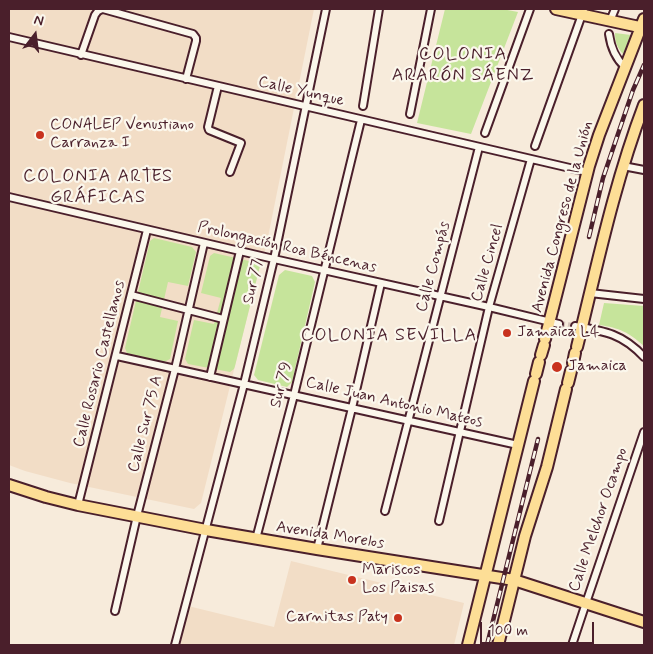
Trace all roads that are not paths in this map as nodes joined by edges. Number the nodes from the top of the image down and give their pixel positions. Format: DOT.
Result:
graph roads {
  1 [pos="102,9"];
  2 [pos="326,9"];
  3 [pos="379,9"];
  4 [pos="431,9"];
  5 [pos="530,9"];
  6 [pos="556,9"];
  7 [pos="615,9"];
  8 [pos="115,10"];
  9 [pos="582,12"];
  10 [pos="610,21"];
  11 [pos="643,25"];
  12 [pos="609,34"];
  13 [pos="9,38"];
  14 [pos="80,55"];
  15 [pos="625,67"];
  16 [pos="186,79"];
  17 [pos="218,86"];
  18 [pos="363,106"];
  19 [pos="644,106"];
  20 [pos="306,107"];
  21 [pos="410,114"];
  22 [pos="361,120"];
  23 [pos="485,133"];
  24 [pos="535,146"];
  25 [pos="479,147"];
  26 [pos="531,159"];
  27 [pos="623,166"];
  28 [pos="644,170"];
  29 [pos="230,172"];
  30 [pos="587,172"];
  31 [pos="9,197"];
  32 [pos="147,230"];
  33 [pos="204,243"];
  34 [pos="240,251"];
  35 [pos="274,259"];
  36 [pos="324,270"];
  37 [pos="381,283"];
  38 [pos="590,293"];
  39 [pos="131,295"];
  40 [pos="440,296"];
  41 [pos="644,299"];
  42 [pos="489,307"];
  43 [pos="188,310"];
  44 [pos="223,319"];
  45 [pos="554,324"];
  46 [pos="578,327"];
  47 [pos="117,356"];
  48 [pos="644,357"];
  49 [pos="175,369"];
  50 [pos="210,377"];
  51 [pos="244,384"];
  52 [pos="294,395"];
  53 [pos="352,408"];
  54 [pos="408,421"];
  55 [pos="460,432"];
  56 [pos="644,432"];
  57 [pos="518,445"];
  58 [pos="9,485"];
  59 [pos="78,504"];
  60 [pos="385,511"];
  61 [pos="136,516"];
  62 [pos="439,521"];
  63 [pos="206,530"];
  64 [pos="256,539"];
  65 [pos="317,549"];
  66 [pos="486,576"];
  67 [pos="514,580"];
  68 [pos="587,598"];
  69 [pos="116,611"];
  70 [pos="644,622"];
  71 [pos="175,645"];
  72 [pos="468,645"];
  73 [pos="498,645"];
  74 [pos="572,645"];
  1 -- 8 [label="street"];
  1 -- 14 [label="street"];
  2 -- 20 [label="street, Sur 77"];
  3 -- 18 [label="street"];
  4 -- 21 [label="street"];
  5 -- 23 [label="street"];
  6 -- 9 [label="main road"];
  7 -- 10 [label="street"];
  8 -- 16 [label="street"];
  9 -- 10 [label="main road"];
  9 -- 24 [label="street"];
  10 -- 11 [label="main road"];
  11 -- 15 [label="main road, Avenida Congreso de la Unión"];
  12 -- 15 [label="street"];
  13 -- 14 [label="street, Calle Yunque"];
  14 -- 16 [label="street, Calle Yunque"];
  15 -- 30 [label="main road, Avenida Congreso de la Unión"];
  16 -- 17 [label="street, Calle Yunque"];
  17 -- 20 [label="street, Calle Yunque"];
  17 -- 29 [label="street"];
  19 -- 27 [label="main road"];
  20 -- 22 [label="street, Calle Yunque"];
  20 -- 35 [label="street, Sur 77"];
  22 -- 25 [label="street, Calle Yunque"];
  22 -- 36 [label="street, Sur 79"];
  25 -- 26 [label="street, Calle Yunque"];
  25 -- 40 [label="street, Calle Compás"];
  26 -- 30 [label="street, Calle Yunque"];
  26 -- 42 [label="street, Calle Cincel"];
  27 -- 28 [label="street"];
  27 -- 38 [label="main road"];
  30 -- 45 [label="main road, Avenida Congreso de la Unión"];
  31 -- 32 [label="street, Prolongación Roa Béncenas"];
  32 -- 33 [label="street, Prolongación Roa Béncenas"];
  32 -- 39 [label="street, Calle Rosario Castellanos"];
  33 -- 34 [label="street, Prolongación Roa Béncenas"];
  33 -- 43 [label="street, Calle Sur 75 A"];
  34 -- 35 [label="street, Prolongación Roa Béncenas"];
  34 -- 44 [label="street"];
  35 -- 36 [label="street, Prolongación Roa Béncenas"];
  35 -- 51 [label="street, Sur 77"];
  36 -- 37 [label="street, Prolongación Roa Béncenas"];
  36 -- 52 [label="street, Sur 79"];
  37 -- 40 [label="street, Prolongación Roa Béncenas"];
  37 -- 53 [label="street"];
  38 -- 41 [label="street"];
  38 -- 46 [label="main road"];
  39 -- 43 [label="street"];
  39 -- 47 [label="street, Calle Rosario Castellanos"];
  40 -- 42 [label="street, Prolongación Roa Béncenas"];
  40 -- 54 [label="street, Calle Compás"];
  42 -- 45 [label="street, Prolongación Roa Béncenas"];
  42 -- 55 [label="street, Calle Cincel"];
  43 -- 44 [label="street"];
  43 -- 49 [label="street, Calle Sur 75 A"];
  44 -- 50 [label="street"];
  45 -- 57 [label="main road, Avenida Congreso de la Unión"];
  46 -- 48 [label="street"];
  46 -- 67 [label="main road"];
  47 -- 49 [label="street, Calle Juan Antonio Mateos"];
  47 -- 59 [label="street, Calle Rosario Castellanos"];
  49 -- 50 [label="street, Calle Juan Antonio Mateos"];
  49 -- 61 [label="street, Calle Sur 75 A"];
  50 -- 51 [label="street, Calle Juan Antonio Mateos"];
  51 -- 52 [label="street, Calle Juan Antonio Mateos"];
  51 -- 63 [label="street, Sur 77"];
  52 -- 53 [label="street, Calle Juan Antonio Mateos"];
  52 -- 64 [label="street, Sur 79"];
  53 -- 54 [label="street, Calle Juan Antonio Mateos"];
  53 -- 65 [label="street"];
  54 -- 55 [label="street, Calle Juan Antonio Mateos"];
  54 -- 60 [label="street, Calle Compás"];
  55 -- 57 [label="street, Calle Juan Antonio Mateos"];
  55 -- 62 [label="street, Calle Cincel"];
  56 -- 68 [label="street, Calle Melchor Ocampo"];
  57 -- 66 [label="main road, Avenida Congreso de la Unión"];
  58 -- 59 [label="main road, Avenida Morelos"];
  59 -- 61 [label="main road, Avenida Morelos"];
  61 -- 63 [label="main road, Avenida Morelos"];
  61 -- 69 [label="street, Calle Sur 75 A"];
  63 -- 64 [label="main road, Avenida Morelos"];
  63 -- 71 [label="street, Sur 77"];
  64 -- 65 [label="main road, Avenida Morelos"];
  65 -- 66 [label="main road, Avenida Morelos"];
  66 -- 67 [label="main road, Avenida Morelos"];
  66 -- 72 [label="main road, Avenida Congreso de la Unión"];
  67 -- 68 [label="main road, Avenida Morelos"];
  67 -- 73 [label="main road"];
  68 -- 70 [label="main road, Avenida Morelos"];
  68 -- 74 [label="street, Calle Melchor Ocampo"];
}
